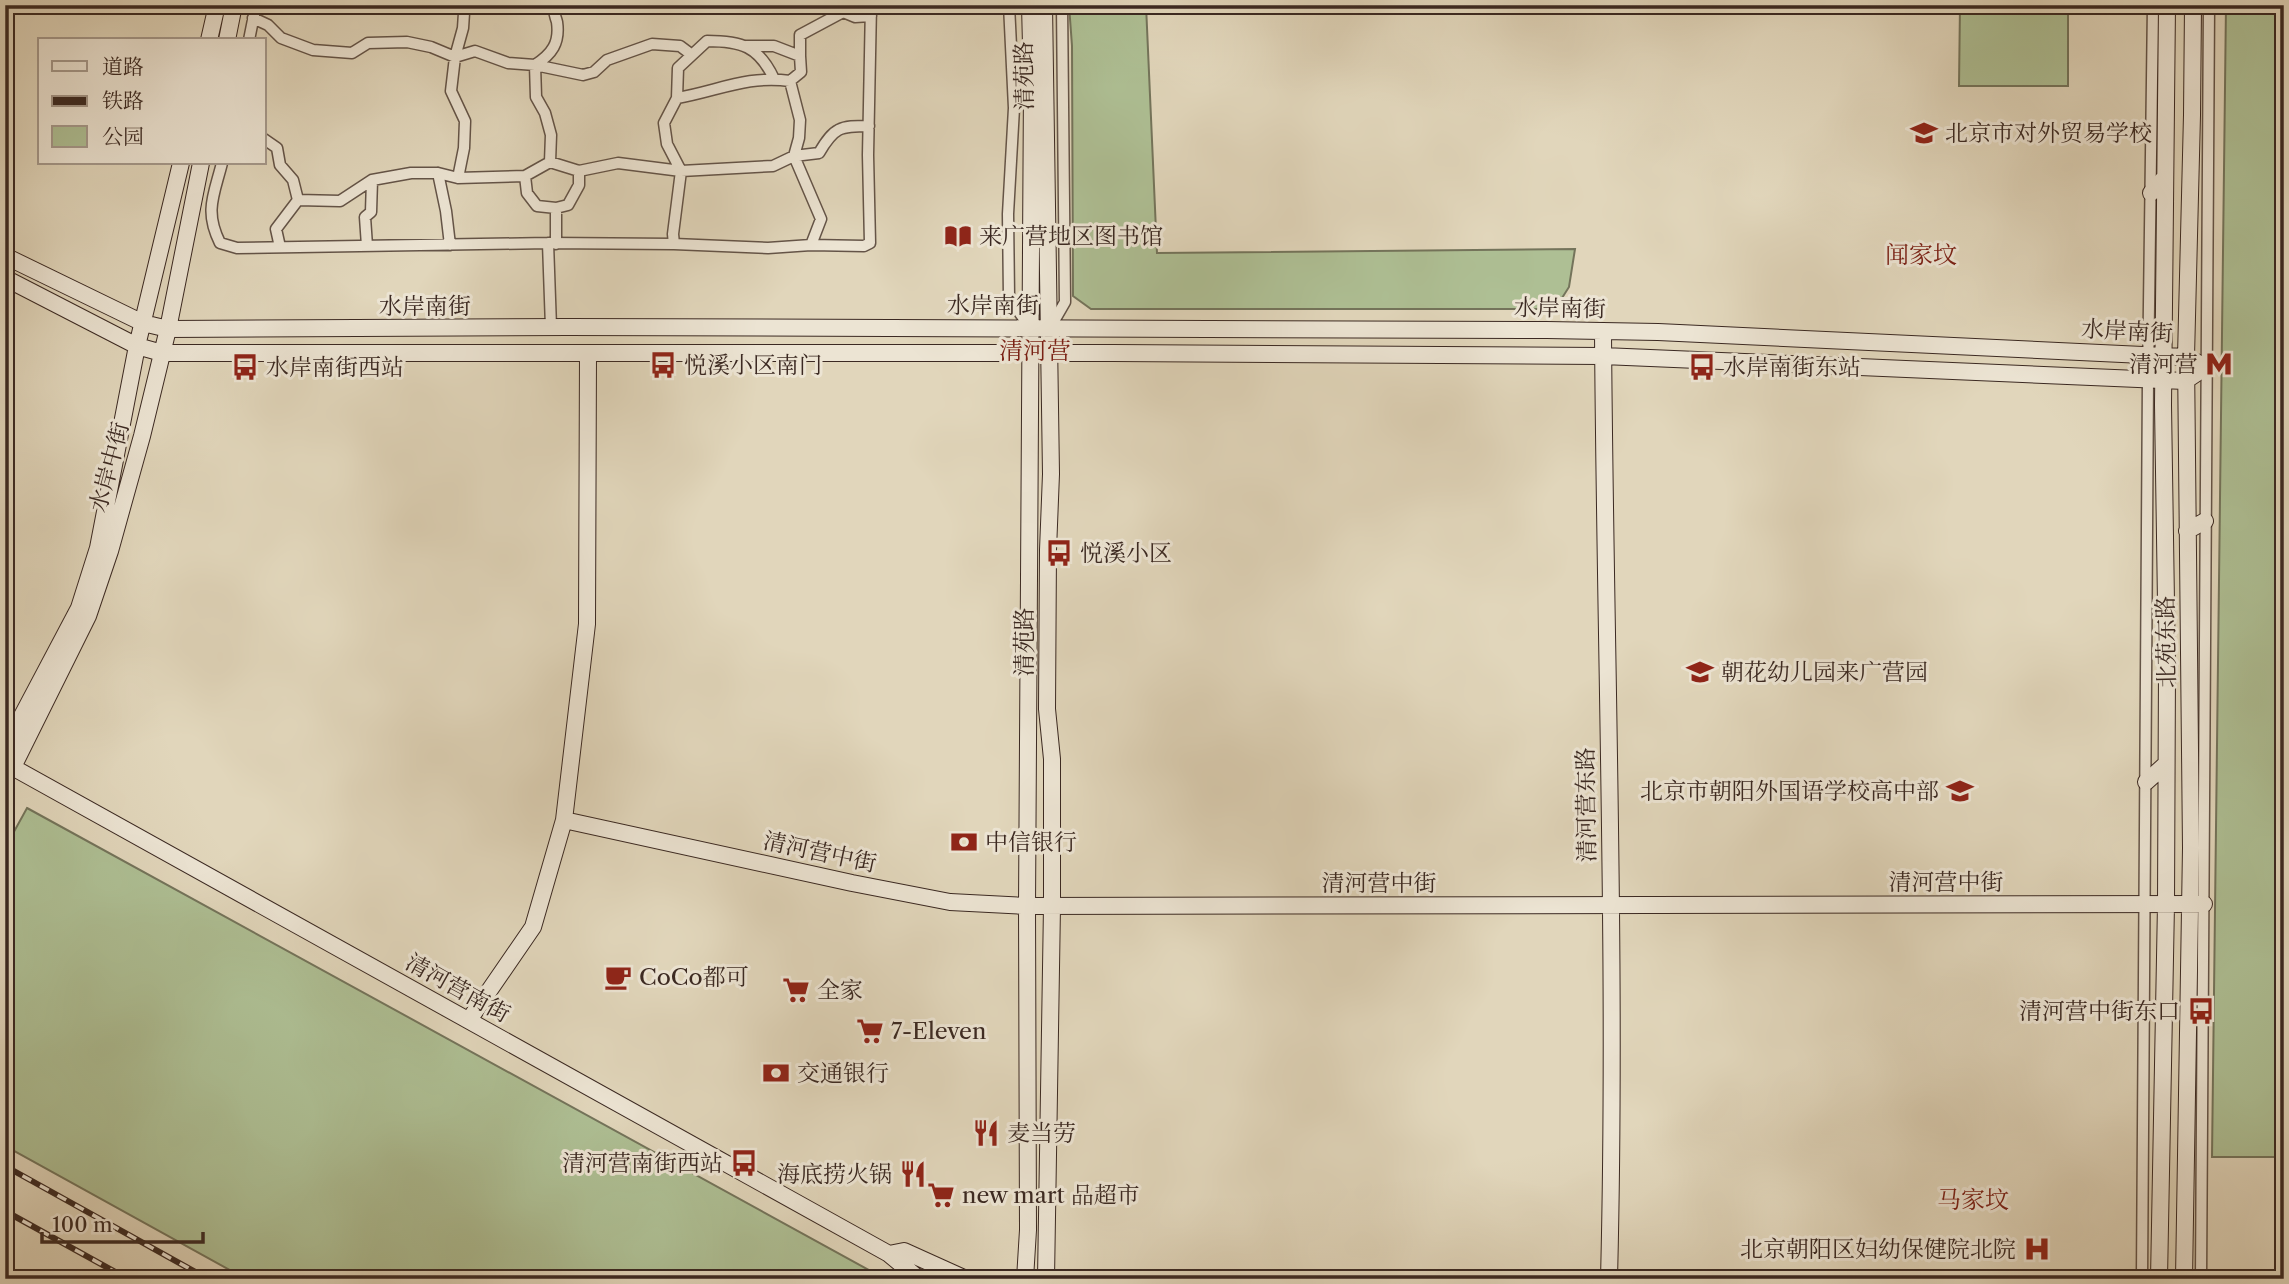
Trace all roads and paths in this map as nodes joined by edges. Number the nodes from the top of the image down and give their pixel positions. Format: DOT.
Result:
graph roads {
  1 [pos="217,5"];
  2 [pos="234,5"];
  3 [pos="256,5"];
  4 [pos="461,5"];
  5 [pos="554,5"];
  6 [pos="1009,5"];
  7 [pos="1030,5"];
  8 [pos="1044,5"];
  9 [pos="1062,5"];
  10 [pos="2153,5"];
  11 [pos="2167,5"];
  12 [pos="2193,5"];
  13 [pos="2209,5"];
  14 [pos="871,11"];
  15 [pos="253,18"];
  16 [pos="209,38"];
  17 [pos="226,38"];
  18 [pos="249,38"];
  19 [pos="747,46"];
  20 [pos="692,55"];
  21 [pos="800,56"];
  22 [pos="455,57"];
  23 [pos="535,65"];
  24 [pos="774,79"];
  25 [pos="790,82"];
  26 [pos="677,98"];
  27 [pos="869,126"];
  28 [pos="266,140"];
  29 [pos="794,156"];
  30 [pos="550,162"];
  31 [pos="181,164"];
  32 [pos="201,164"];
  33 [pos="222,164"];
  34 [pos="579,171"];
  35 [pos="681,171"];
  36 [pos="438,173"];
  37 [pos="525,176"];
  38 [pos="2165,177"];
  39 [pos="458,178"];
  40 [pos="372,180"];
  41 [pos="2151,193"];
  42 [pos="298,200"];
  43 [pos="556,208"];
  44 [pos="552,244"];
  45 [pos="674,244"];
  46 [pos="450,245"];
  47 [pos="811,245"];
  48 [pos="367,246"];
  49 [pos="280,247"];
  50 [pos="5,256"];
  51 [pos="5,278"];
  52 [pos="143,323"];
  53 [pos="551,327"];
  54 [pos="1030,328"];
  55 [pos="1050,328"];
  56 [pos="167,329"];
  57 [pos="1603,331"];
  58 [pos="137,346"];
  59 [pos="162,353"];
  60 [pos="1030,353"];
  61 [pos="1050,353"];
  62 [pos="588,354"];
  63 [pos="2156,355"];
  64 [pos="1603,356"];
  65 [pos="2186,357"];
  66 [pos="2206,367"];
  67 [pos="2155,380"];
  68 [pos="2185,381"];
  69 [pos="2205,521"];
  70 [pos="2187,531"];
  71 [pos="5,748"];
  72 [pos="2166,764"];
  73 [pos="9,765"];
  74 [pos="2146,782"];
  75 [pos="564,820"];
  76 [pos="2197,903"];
  77 [pos="2145,904"];
  78 [pos="2166,904"];
  79 [pos="1027,906"];
  80 [pos="1052,906"];
  81 [pos="1611,906"];
  82 [pos="469,1020"];
  83 [pos="889,1254"];
  84 [pos="919,1279"];
  85 [pos="966,1279"];
  86 [pos="1025,1279"];
  87 [pos="1046,1279"];
  88 [pos="1609,1279"];
  89 [pos="2142,1279"];
  90 [pos="2159,1279"];
  91 [pos="2184,1279"];
  92 [pos="2201,1279"];
  1 -- 16 [label="street"];
  2 -- 17 [label="street"];
  3 -- 15 [label="street"];
  4 -- 22 [label="street"];
  5 -- 23 [label="street"];
  6 -- 54 [label="street"];
  7 -- 54 [label="street, 清苑路"];
  8 -- 55 [label="street, 清苑路"];
  9 -- 55 [label="street"];
  10 -- 41 [label="street"];
  11 -- 38 [label="street, 北苑东路"];
  12 -- 65 [label="street, 北苑东路"];
  13 -- 66 [label="street"];
  14 -- 21 [label="street"];
  14 -- 27 [label="street"];
  15 -- 18 [label="street"];
  15 -- 22 [label="street"];
  19 -- 20 [label="street"];
  19 -- 21 [label="street"];
  19 -- 24 [label="street"];
  20 -- 23 [label="street"];
  20 -- 26 [label="street"];
  21 -- 25 [label="street"];
  22 -- 23 [label="street"];
  22 -- 39 [label="street"];
  23 -- 30 [label="street"];
  24 -- 25 [label="street"];
  24 -- 26 [label="street"];
  25 -- 29 [label="street"];
  26 -- 35 [label="street"];
  27 -- 29 [label="street"];
  27 -- 47 [label="street"];
  28 -- 42 [label="street"];
  29 -- 35 [label="street"];
  29 -- 47 [label="street"];
  30 -- 34 [label="street"];
  30 -- 37 [label="street"];
  31 -- 52 [label="street, 水岸中街"];
  32 -- 56 [label="street, 水岸中街"];
  33 -- 49 [label="street"];
  34 -- 35 [label="street"];
  34 -- 43 [label="street"];
  35 -- 45 [label="street"];
  36 -- 39 [label="street"];
  36 -- 40 [label="street"];
  36 -- 46 [label="street"];
  37 -- 39 [label="street"];
  37 -- 43 [label="street"];
  38 -- 41 [label="street"];
  38 -- 63 [label="street, 北苑东路"];
  40 -- 42 [label="street"];
  40 -- 48 [label="street"];
  41 -- 63 [label="street"];
  42 -- 49 [label="street"];
  43 -- 44 [label="street"];
  44 -- 45 [label="street"];
  44 -- 46 [label="street"];
  44 -- 53 [label="street"];
  45 -- 47 [label="street"];
  46 -- 48 [label="street"];
  48 -- 49 [label="street"];
  50 -- 52 [label="street, 水岸南街"];
  51 -- 58 [label="street, 水岸南街"];
  52 -- 56 [label="street, 水岸南街"];
  52 -- 58 [label="street, 水岸中街"];
  53 -- 54 [label="street, 水岸南街"];
  53 -- 56 [label="street, 水岸南街"];
  54 -- 55 [label="street, 水岸南街"];
  54 -- 60 [label="street, 清苑路"];
  55 -- 57 [label="street, 水岸南街"];
  55 -- 61 [label="street, 清苑路"];
  56 -- 59 [label="street, 水岸中街"];
  57 -- 63 [label="street, 水岸南街"];
  57 -- 64 [label="street, 清河营东路"];
  58 -- 59 [label="street, 水岸南街"];
  58 -- 71 [label="street, 水岸中街"];
  59 -- 62 [label="street, 水岸南街"];
  59 -- 73 [label="street, 水岸中街"];
  60 -- 61 [label="street, 水岸南街"];
  60 -- 62 [label="street, 水岸南街"];
  60 -- 79 [label="street, 清苑路"];
  61 -- 64 [label="street, 水岸南街"];
  61 -- 80 [label="street, 清苑路"];
  62 -- 75 [label="street"];
  63 -- 65 [label="street, 水岸南街"];
  63 -- 67 [label="street, 北苑东路"];
  64 -- 67 [label="street, 水岸南街"];
  64 -- 81 [label="street, 清河营东路"];
  65 -- 66 [label="street, 水岸南街"];
  65 -- 68 [label="street, 北苑东路"];
  66 -- 68 [label="street"];
  66 -- 69 [label="street"];
  67 -- 68 [label="street, 水岸南街"];
  67 -- 72 [label="street, 北苑东路"];
  67 -- 74 [label="street"];
  68 -- 70 [label="street, 北苑东路"];
  69 -- 70 [label="street"];
  69 -- 76 [label="street"];
  70 -- 76 [label="street, 北苑东路"];
  72 -- 74 [label="street"];
  72 -- 78 [label="street, 北苑东路"];
  73 -- 82 [label="street, 清河营南街"];
  74 -- 77 [label="street"];
  75 -- 79 [label="street, 清河营中街"];
  75 -- 82 [label="street"];
  76 -- 78 [label="street, 清河营中街"];
  76 -- 91 [label="street, 北苑东路"];
  76 -- 92 [label="street"];
  77 -- 78 [label="street, 清河营中街"];
  77 -- 81 [label="street, 清河营中街"];
  77 -- 89 [label="street"];
  78 -- 90 [label="street, 北苑东路"];
  79 -- 80 [label="street, 清河营中街"];
  79 -- 86 [label="street, 清苑路"];
  80 -- 81 [label="street, 清河营中街"];
  80 -- 87 [label="street, 清苑路"];
  81 -- 88 [label="street, 清河营东路"];
  82 -- 83 [label="street, 清河营南街"];
  83 -- 84 [label="street, 清河营南街"];
  83 -- 85 [label="street, 清河营南街"];
}
